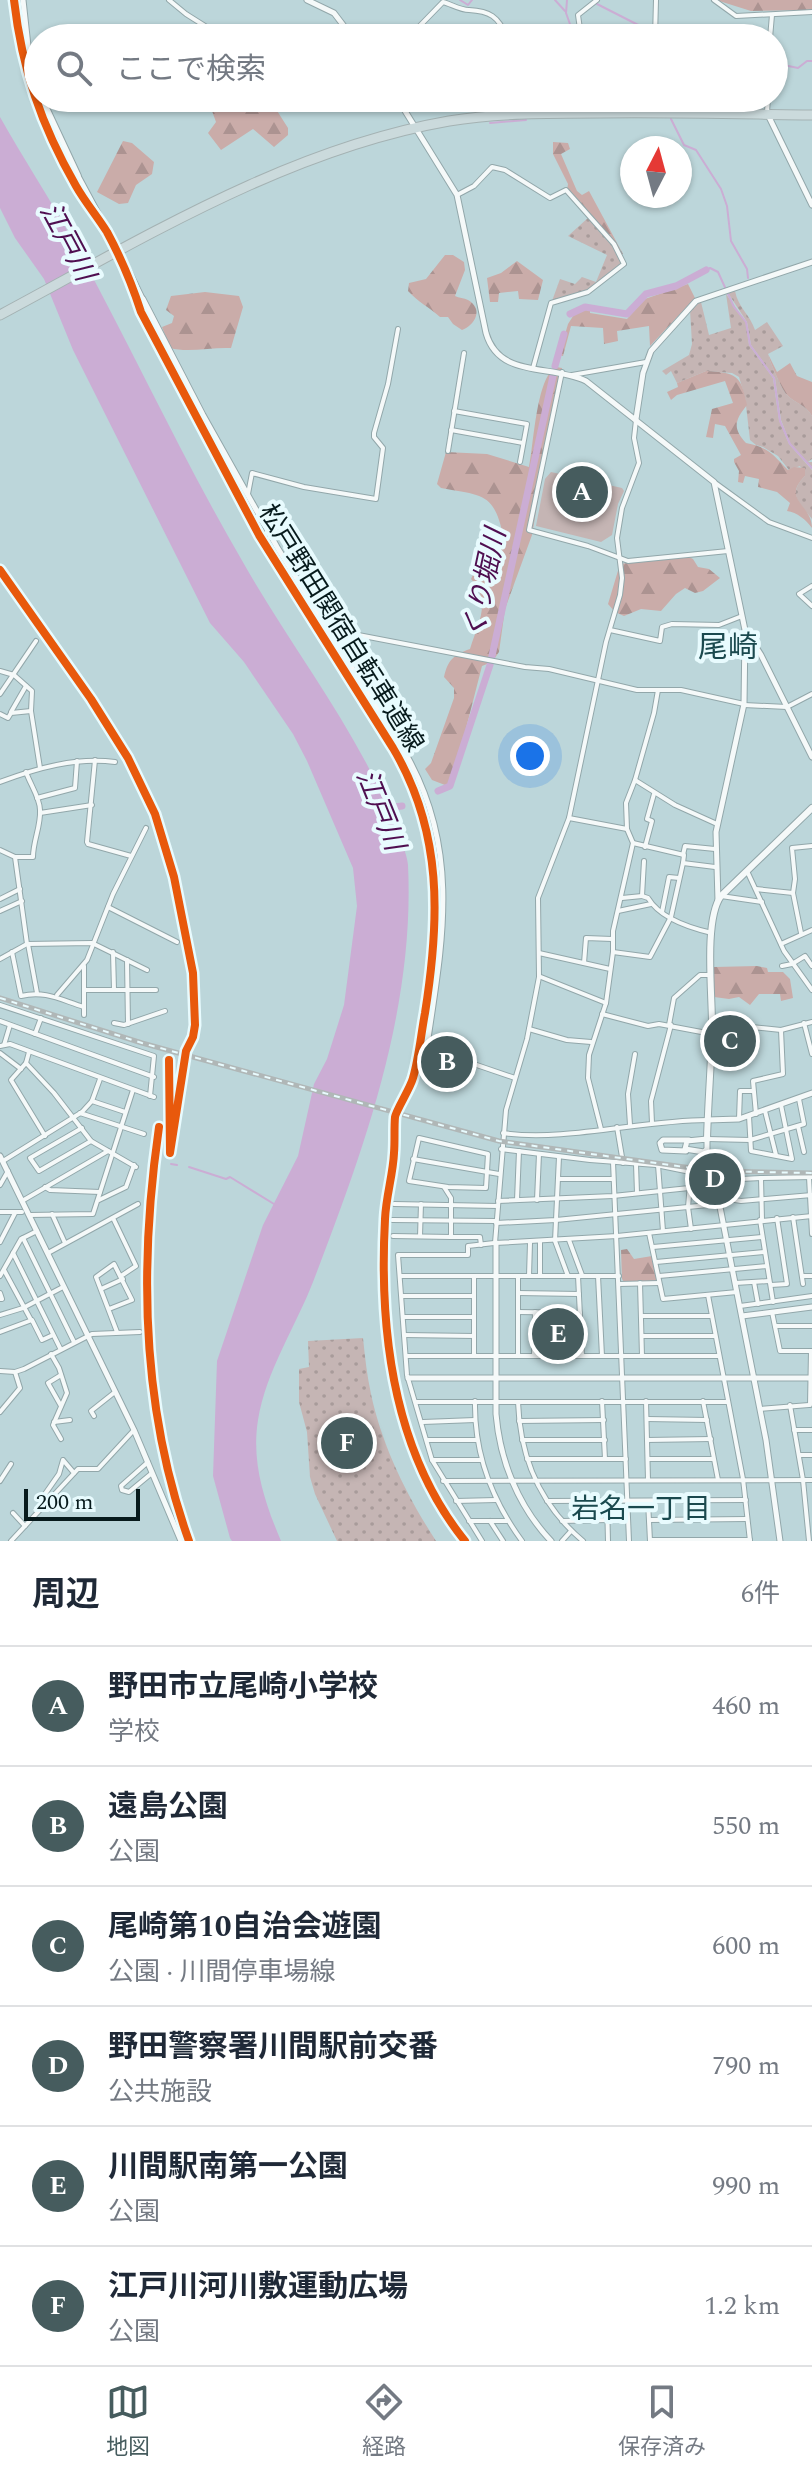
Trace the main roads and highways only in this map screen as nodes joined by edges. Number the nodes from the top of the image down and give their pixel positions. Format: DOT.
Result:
graph roads {
  1 [pos="788,109"];
  2 [pos="489,112"];
  3 [pos="558,112"];
  4 [pos="812,112"];
  5 [pos="414,126"];
  6 [pos="0,312"];
  7 [pos="812,808"];
  8 [pos="705,1141"];
  1 -- 4 [label="highway"];
  2 -- 5 [label="highway"];
  3 -- 5 [label="highway"];
  5 -- 6 [label="highway"];
  7 -- 8 [label="main road"];
}
